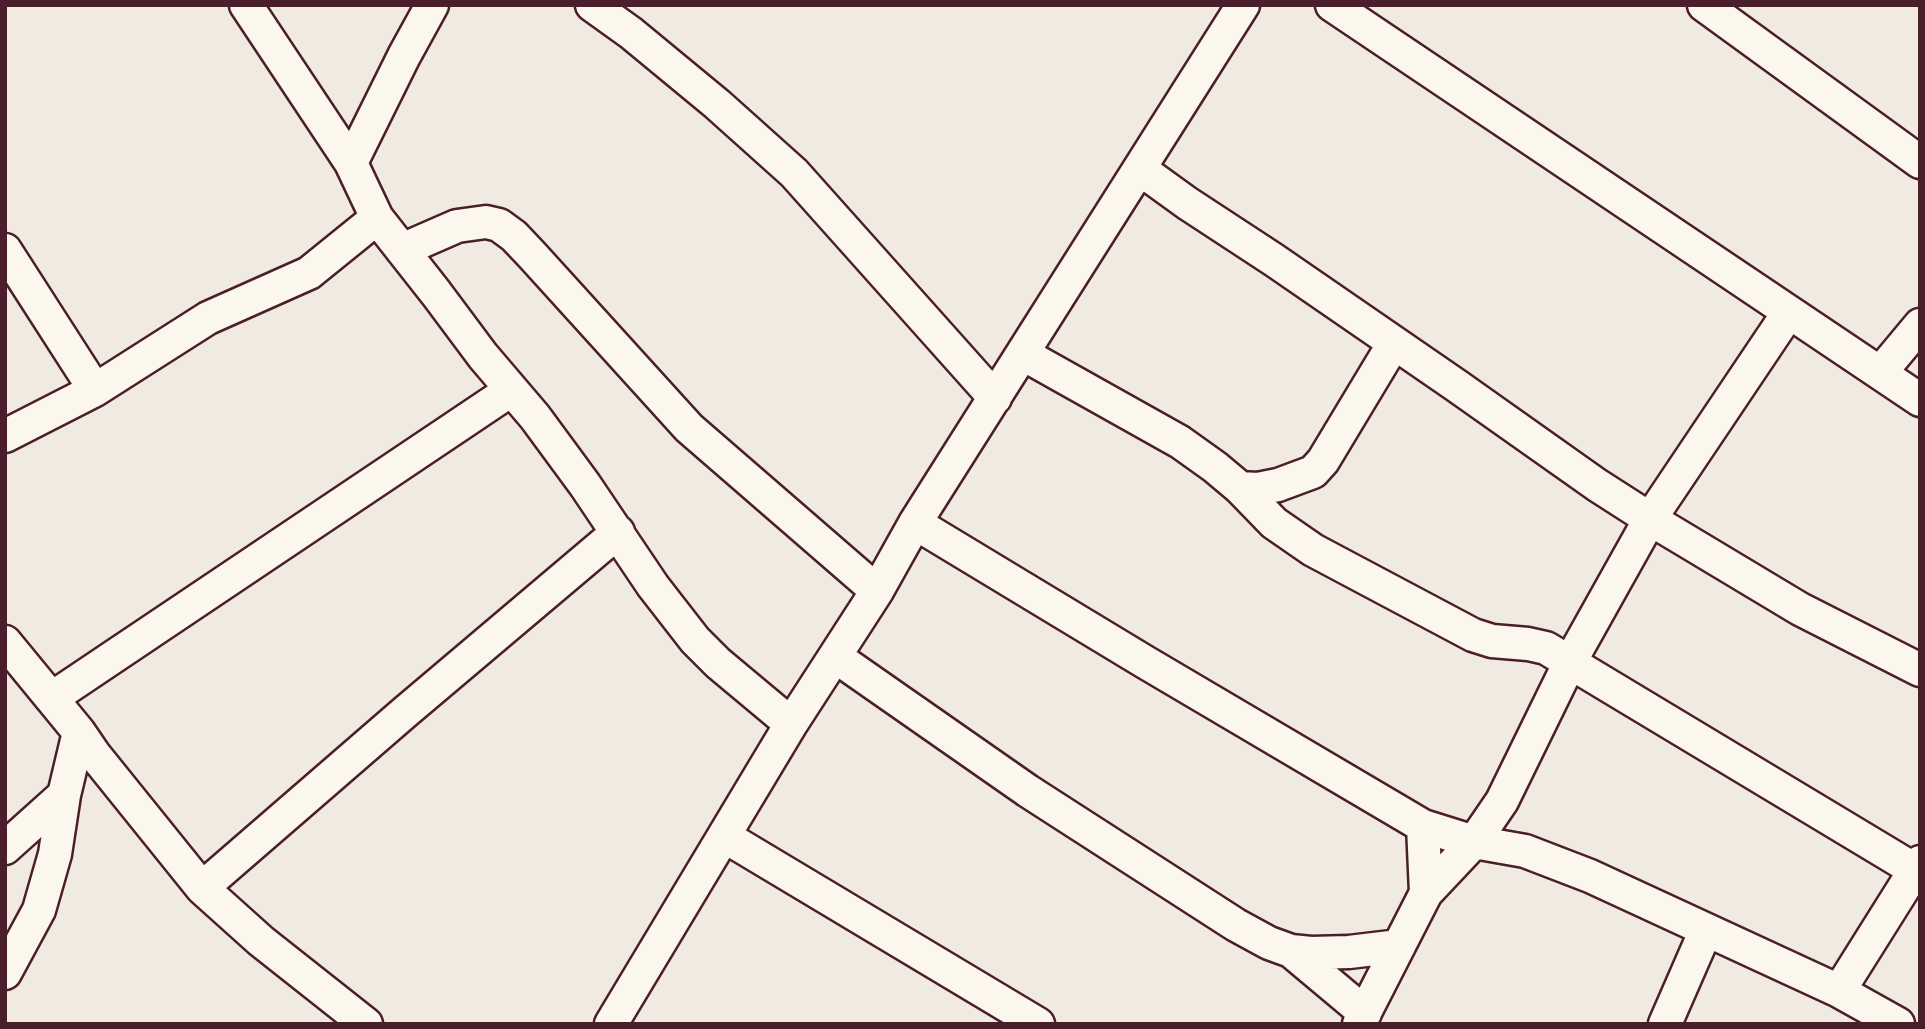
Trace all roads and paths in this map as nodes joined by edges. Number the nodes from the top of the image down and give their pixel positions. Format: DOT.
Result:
graph roads {
  1 [pos="246,5"];
  2 [pos="432,5"];
  3 [pos="592,5"];
  4 [pos="1243,5"];
  5 [pos="1332,5"];
  6 [pos="1704,5"];
  7 [pos="1920,162"];
  8 [pos="351,163"];
  9 [pos="1140,169"];
  10 [pos="377,218"];
  11 [pos="5,250"];
  12 [pos="402,250"];
  13 [pos="1789,312"];
  14 [pos="1920,325"];
  15 [pos="1394,343"];
  16 [pos="1023,354"];
  17 [pos="1880,373"];
  18 [pos="95,390"];
  19 [pos="512,390"];
  20 [pos="995,398"];
  21 [pos="1920,400"];
  22 [pos="5,436"];
  23 [pos="1240,488"];
  24 [pos="1650,519"];
  25 [pos="915,523"];
  26 [pos="618,532"];
  27 [pos="877,590"];
  28 [pos="5,642"];
  29 [pos="836,657"];
  30 [pos="1570,662"];
  31 [pos="1920,670"];
  32 [pos="52,698"];
  33 [pos="791,724"];
  34 [pos="79,732"];
  35 [pos="64,795"];
  36 [pos="1502,801"];
  37 [pos="1423,826"];
  38 [pos="724,836"];
  39 [pos="1474,842"];
  40 [pos="5,848"];
  41 [pos="1525,851"];
  42 [pos="1917,866"];
  43 [pos="202,888"];
  44 [pos="1426,893"];
  45 [pos="1706,930"];
  46 [pos="1399,946"];
  47 [pos="1292,951"];
  48 [pos="5,973"];
  49 [pos="1839,991"];
  50 [pos="1362,1018"];
  51 [pos="366,1024"];
  52 [pos="611,1024"];
  53 [pos="1038,1024"];
  54 [pos="1665,1024"];
  55 [pos="1898,1024"];
  1 -- 8 [label="street"];
  2 -- 8 [label="street"];
  3 -- 20 [label="street"];
  4 -- 9 [label="street"];
  5 -- 13 [label="street"];
  6 -- 7 [label="street"];
  8 -- 10 [label="street"];
  9 -- 15 [label="street"];
  9 -- 16 [label="street"];
  10 -- 12 [label="street"];
  10 -- 18 [label="street"];
  11 -- 18 [label="street"];
  12 -- 19 [label="street"];
  12 -- 27 [label="street"];
  13 -- 17 [label="street"];
  13 -- 24 [label="street"];
  14 -- 17 [label="street"];
  15 -- 23 [label="street"];
  15 -- 24 [label="street"];
  16 -- 20 [label="street"];
  16 -- 23 [label="street"];
  17 -- 21 [label="street"];
  18 -- 22 [label="street"];
  19 -- 26 [label="street"];
  19 -- 32 [label="street"];
  20 -- 25 [label="street"];
  23 -- 30 [label="street"];
  24 -- 30 [label="street"];
  24 -- 31 [label="street"];
  25 -- 27 [label="street"];
  25 -- 37 [label="street"];
  26 -- 33 [label="street"];
  26 -- 43 [label="street"];
  27 -- 29 [label="street"];
  28 -- 32 [label="street"];
  29 -- 33 [label="street"];
  29 -- 47 [label="street"];
  30 -- 36 [label="street"];
  30 -- 42 [label="street"];
  32 -- 34 [label="street"];
  33 -- 38 [label="street"];
  34 -- 35 [label="street"];
  34 -- 43 [label="street"];
  35 -- 40 [label="street"];
  35 -- 48 [label="street"];
  36 -- 39 [label="street"];
  36 -- 41 [label="street"];
  37 -- 39 [label="street"];
  37 -- 44 [label="street"];
  38 -- 52 [label="street"];
  38 -- 53 [label="street"];
  39 -- 41 [label="street"];
  39 -- 44 [label="street"];
  41 -- 45 [label="street"];
  42 -- 49 [label="street"];
  43 -- 51 [label="street"];
  44 -- 46 [label="street"];
  45 -- 49 [label="street"];
  45 -- 54 [label="street"];
  46 -- 47 [label="street"];
  46 -- 50 [label="street"];
  47 -- 50 [label="street"];
  49 -- 55 [label="street"];
}
